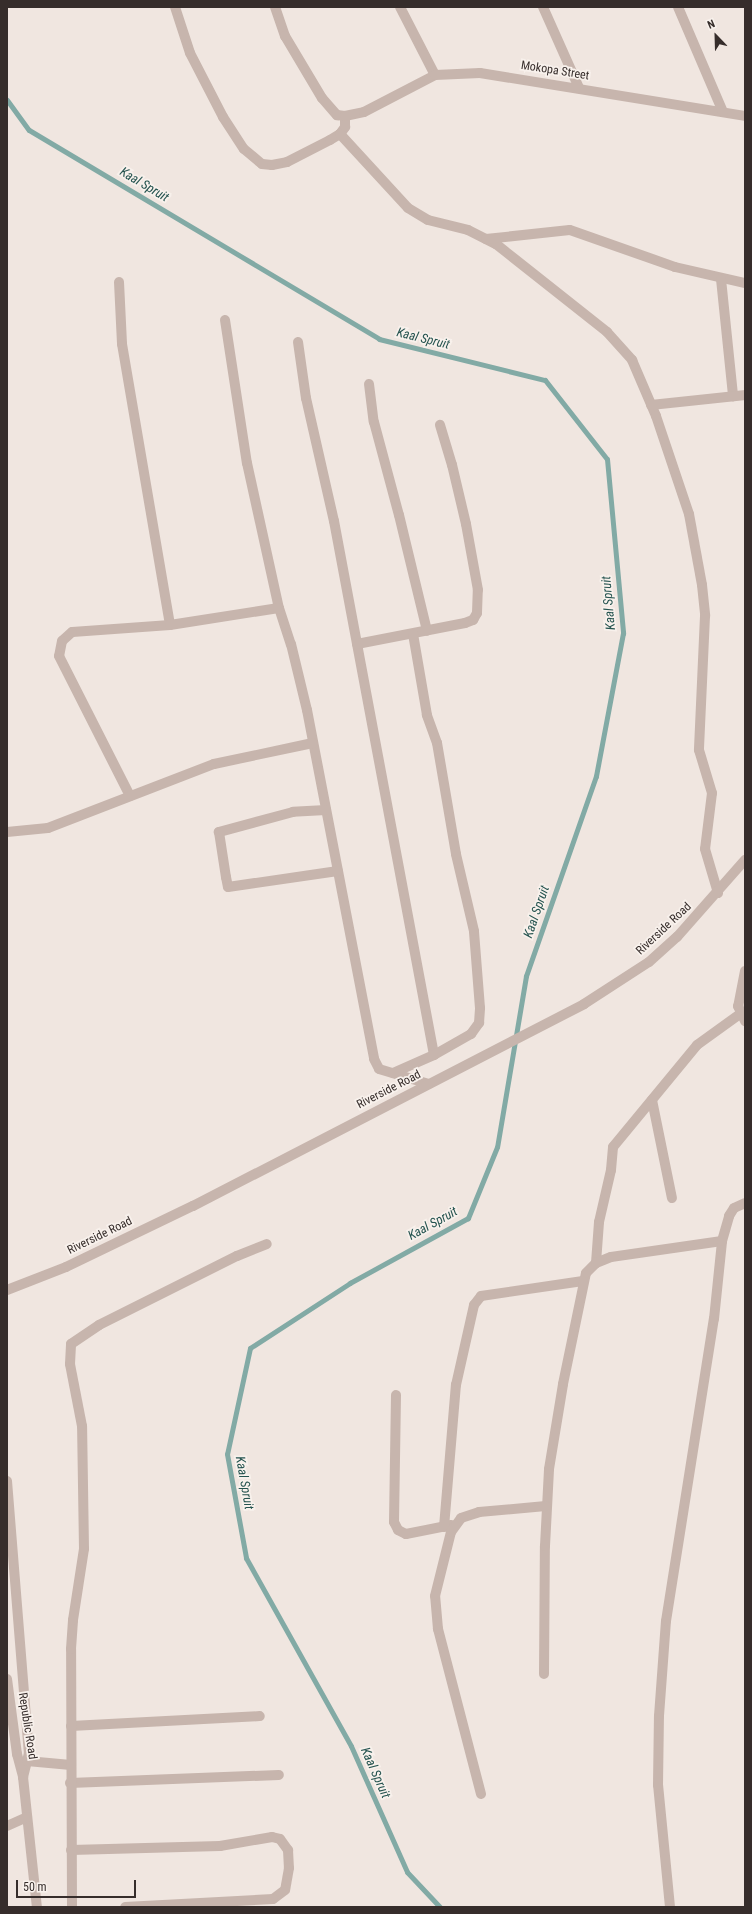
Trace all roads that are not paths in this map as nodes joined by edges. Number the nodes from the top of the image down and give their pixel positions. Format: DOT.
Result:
graph roads {
  1 [pos="176,7"];
  2 [pos="276,7"];
  3 [pos="400,7"];
  4 [pos="543,7"];
  5 [pos="678,7"];
  6 [pos="435,75"];
  7 [pos="579,88"];
  8 [pos="723,112"];
  9 [pos="345,116"];
  10 [pos="745,116"];
  11 [pos="340,134"];
  12 [pos="486,239"];
  13 [pos="721,279"];
  14 [pos="118,282"];
  15 [pos="745,283"];
  16 [pos="225,320"];
  17 [pos="298,342"];
  18 [pos="369,384"];
  19 [pos="745,395"];
  20 [pos="733,396"];
  21 [pos="651,406"];
  22 [pos="440,425"];
  23 [pos="279,608"];
  24 [pos="170,625"];
  25 [pos="427,631"];
  26 [pos="413,634"];
  27 [pos="357,644"];
  28 [pos="313,743"];
  29 [pos="130,796"];
  30 [pos="326,810"];
  31 [pos="7,832"];
  32 [pos="745,860"];
  33 [pos="338,871"];
  34 [pos="718,893"];
  35 [pos="745,971"];
  36 [pos="743,1018"];
  37 [pos="434,1055"];
  38 [pos="393,1073"];
  39 [pos="429,1084"];
  40 [pos="652,1100"];
  41 [pos="672,1198"];
  42 [pos="745,1202"];
  43 [pos="722,1241"];
  44 [pos="267,1244"];
  45 [pos="596,1263"];
  46 [pos="583,1281"];
  47 [pos="7,1290"];
  48 [pos="396,1395"];
  49 [pos="7,1481"];
  50 [pos="546,1506"];
  51 [pos="455,1524"];
  52 [pos="444,1527"];
  53 [pos="544,1674"];
  54 [pos="7,1679"];
  55 [pos="260,1716"];
  56 [pos="71,1726"];
  57 [pos="27,1761"];
  58 [pos="71,1765"];
  59 [pos="279,1775"];
  60 [pos="23,1778"];
  61 [pos="70,1783"];
  62 [pos="481,1794"];
  63 [pos="27,1817"];
  64 [pos="7,1826"];
  65 [pos="71,1850"];
  66 [pos="37,1907"];
  67 [pos="72,1907"];
  68 [pos="125,1907"];
  69 [pos="670,1907"];
  1 -- 11 [label="street"];
  2 -- 9 [label="street"];
  3 -- 6 [label="street"];
  4 -- 7 [label="street"];
  5 -- 8 [label="street"];
  6 -- 7 [label="street, Mokopa Street"];
  6 -- 9 [label="street"];
  7 -- 8 [label="street, Mokopa Street"];
  8 -- 10 [label="street, Mokopa Street"];
  9 -- 11 [label="street"];
  11 -- 12 [label="street"];
  12 -- 13 [label="street"];
  12 -- 21 [label="street"];
  13 -- 15 [label="street"];
  13 -- 20 [label="street"];
  14 -- 24 [label="street"];
  16 -- 23 [label="street"];
  17 -- 27 [label="street"];
  18 -- 25 [label="street"];
  19 -- 20 [label="street"];
  20 -- 21 [label="street"];
  21 -- 34 [label="street"];
  22 -- 25 [label="street"];
  23 -- 24 [label="street"];
  23 -- 28 [label="street"];
  24 -- 29 [label="street"];
  25 -- 26 [label="street"];
  26 -- 27 [label="street"];
  26 -- 37 [label="street"];
  27 -- 37 [label="street"];
  28 -- 29 [label="street"];
  28 -- 30 [label="street"];
  29 -- 31 [label="street"];
  30 -- 33 [label="street"];
  30 -- 33 [label="street"];
  32 -- 34 [label="street, Riverside Road"];
  33 -- 38 [label="street"];
  34 -- 39 [label="street, Riverside Road"];
  35 -- 36 [label="street"];
  36 -- 40 [label="street"];
  37 -- 38 [label="street"];
  38 -- 39 [label="street"];
  39 -- 47 [label="street, Riverside Road"];
  40 -- 41 [label="street"];
  40 -- 45 [label="street"];
  42 -- 43 [label="street"];
  43 -- 45 [label="street"];
  43 -- 69 [label="street"];
  44 -- 56 [label="street"];
  45 -- 46 [label="street"];
  46 -- 50 [label="street"];
  46 -- 52 [label="street"];
  48 -- 52 [label="street"];
  49 -- 57 [label="street, Republic Road"];
  50 -- 51 [label="street"];
  50 -- 53 [label="street"];
  51 -- 52 [label="street"];
  51 -- 62 [label="street"];
  54 -- 60 [label="street, Republic Road"];
  55 -- 56 [label="street"];
  56 -- 58 [label="street"];
  57 -- 58 [label="street"];
  57 -- 60 [label="street, Republic Road"];
  58 -- 61 [label="street"];
  59 -- 61 [label="street"];
  60 -- 63 [label="street, Republic Road"];
  61 -- 65 [label="street"];
  63 -- 64 [label="street"];
  63 -- 66 [label="street, Republic Road"];
  65 -- 67 [label="street"];
  65 -- 68 [label="street"];
}
